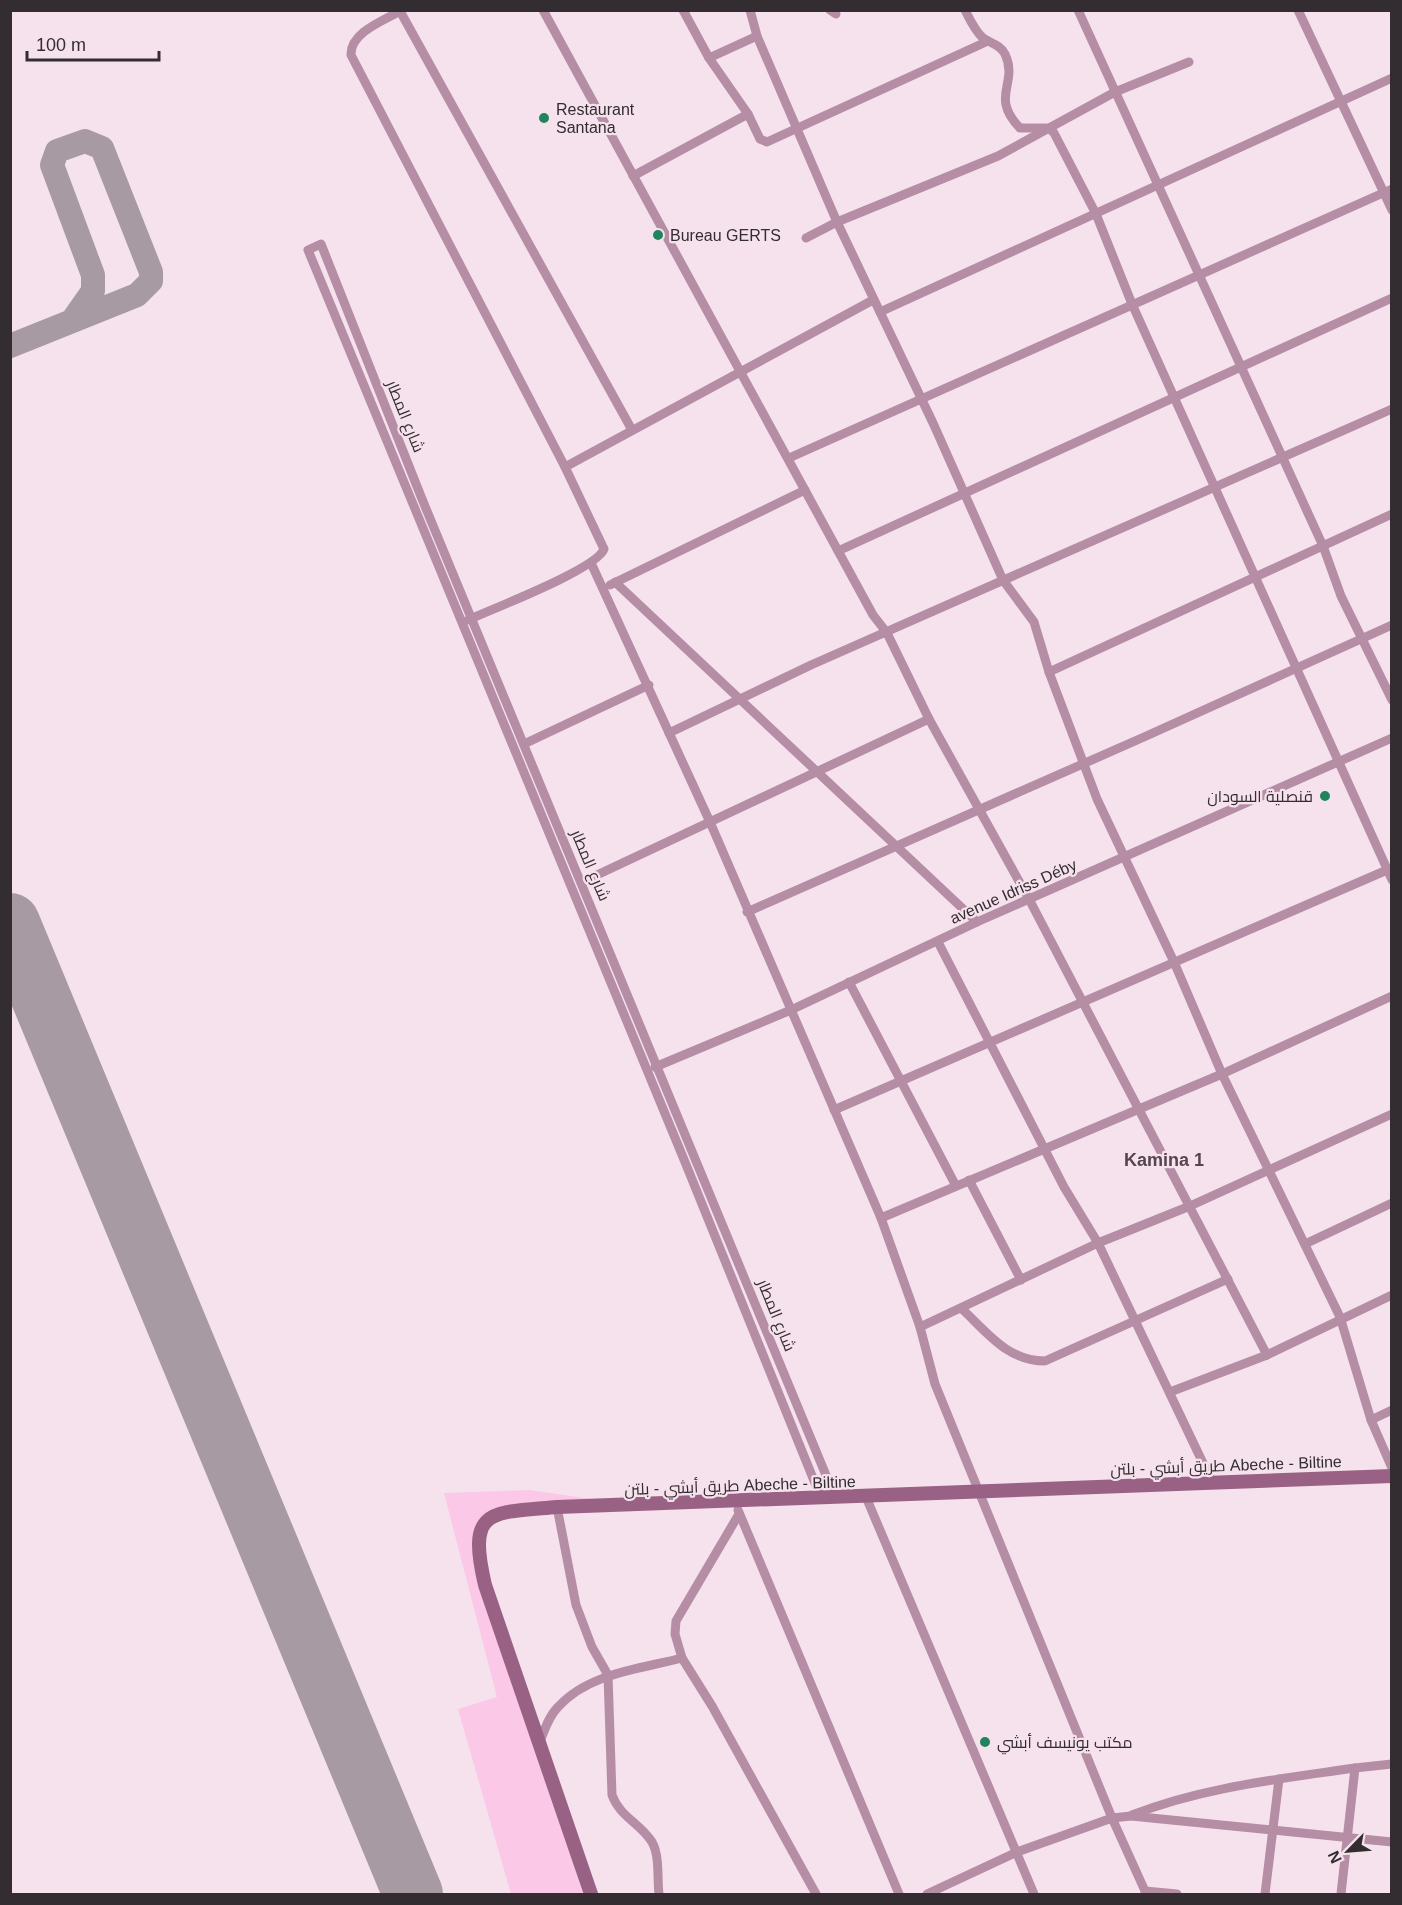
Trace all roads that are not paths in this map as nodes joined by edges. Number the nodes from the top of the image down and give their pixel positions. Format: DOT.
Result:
graph roads {
  1 [pos="543,10"];
  2 [pos="683,10"];
  3 [pos="750,10"];
  4 [pos="965,10"];
  5 [pos="1078,10"];
  6 [pos="1298,10"];
  7 [pos="401,11"];
  8 [pos="758,36"];
  9 [pos="988,41"];
  10 [pos="709,58"];
  11 [pos="1189,62"];
  12 [pos="1392,78"];
  13 [pos="1115,92"];
  14 [pos="1340,101"];
  15 [pos="748,114"];
  16 [pos="1048,128"];
  17 [pos="799,129"];
  18 [pos="633,176"];
  19 [pos="1158,186"];
  20 [pos="1388,191"];
  21 [pos="1392,210"];
  22 [pos="1096,214"];
  23 [pos="837,222"];
  24 [pos="806,238"];
  25 [pos="1199,275"];
  26 [pos="1392,298"];
  27 [pos="873,300"];
  28 [pos="1132,304"];
  29 [pos="879,312"];
  30 [pos="1241,365"];
  31 [pos="742,371"];
  32 [pos="1174,397"];
  33 [pos="922,400"];
  34 [pos="1392,409"];
  35 [pos="632,430"];
  36 [pos="789,458"];
  37 [pos="1283,459"];
  38 [pos="565,467"];
  39 [pos="1215,486"];
  40 [pos="805,490"];
  41 [pos="964,493"];
  42 [pos="1392,514"];
  43 [pos="1323,546"];
  44 [pos="838,551"];
  45 [pos="591,563"];
  46 [pos="1257,578"];
  47 [pos="1003,580"];
  48 [pos="615,582"];
  49 [pos="602,588"];
  50 [pos="472,618"];
  51 [pos="460,623"];
  52 [pos="1392,625"];
  53 [pos="886,633"];
  54 [pos="1362,639"];
  55 [pos="1295,668"];
  56 [pos="1049,672"];
  57 [pos="649,686"];
  58 [pos="742,700"];
  59 [pos="1392,700"];
  60 [pos="929,719"];
  61 [pos="669,733"];
  62 [pos="1392,738"];
  63 [pos="524,744"];
  64 [pos="1338,762"];
  65 [pos="1083,764"];
  66 [pos="816,772"];
  67 [pos="979,810"];
  68 [pos="710,822"];
  69 [pos="894,846"];
  70 [pos="1125,856"];
  71 [pos="1387,870"];
  72 [pos="1392,880"];
  73 [pos="582,882"];
  74 [pos="1030,901"];
  75 [pos="747,912"];
  76 [pos="977,922"];
  77 [pos="938,942"];
  78 [pos="1174,963"];
  79 [pos="849,982"];
  80 [pos="1392,996"];
  81 [pos="1081,1002"];
  82 [pos="791,1010"];
  83 [pos="991,1042"];
  84 [pos="658,1067"];
  85 [pos="646,1069"];
  86 [pos="1222,1074"];
  87 [pos="900,1083"];
  88 [pos="1137,1109"];
  89 [pos="834,1110"];
  90 [pos="1392,1114"];
  91 [pos="1045,1148"];
  92 [pos="696,1157"];
  93 [pos="686,1162"];
  94 [pos="1268,1170"];
  95 [pos="969,1180"];
  96 [pos="956,1186"];
  97 [pos="1392,1203"];
  98 [pos="1190,1206"];
  99 [pos="880,1218"];
  100 [pos="1098,1243"];
  101 [pos="1305,1244"];
  102 [pos="1228,1279"];
  103 [pos="1021,1280"];
  104 [pos="1392,1295"];
  105 [pos="756,1304"];
  106 [pos="744,1308"];
  107 [pos="961,1308"];
  108 [pos="1340,1317"];
  109 [pos="1136,1318"];
  110 [pos="920,1327"];
  111 [pos="1267,1354"];
  112 [pos="1170,1392"];
  113 [pos="1392,1410"];
  114 [pos="1371,1419"];
  115 [pos="1392,1468"];
  116 [pos="1392,1476"];
  117 [pos="1212,1482"];
  118 [pos="978,1491"];
  119 [pos="836,1497"];
  120 [pos="866,1497"];
  121 [pos="821,1498"];
  122 [pos="557,1507"];
  123 [pos="737,1508"];
  124 [pos="682,1658"];
  125 [pos="608,1676"];
  126 [pos="539,1744"];
  127 [pos="1392,1764"];
  128 [pos="1355,1768"];
  129 [pos="1279,1779"];
  130 [pos="1131,1816"];
  131 [pos="1112,1818"];
  132 [pos="1272,1830"];
  133 [pos="1346,1839"];
  134 [pos="1392,1842"];
  135 [pos="1017,1852"];
  136 [pos="1145,1893"];
  137 [pos="591,1894"];
  138 [pos="659,1894"];
  139 [pos="816,1894"];
  140 [pos="899,1894"];
  141 [pos="927,1894"];
  142 [pos="1034,1894"];
  143 [pos="1177,1894"];
  144 [pos="1265,1894"];
  145 [pos="1341,1894"];
  1 -- 18 [label="street"];
  2 -- 10 [label="street"];
  3 -- 8 [label="street"];
  4 -- 9 [label="street"];
  5 -- 13 [label="street"];
  6 -- 14 [label="street"];
  7 -- 35 [label="street"];
  7 -- 38 [label="street"];
  8 -- 10 [label="street"];
  8 -- 17 [label="street"];
  9 -- 16 [label="street"];
  9 -- 17 [label="street"];
  10 -- 15 [label="street"];
  11 -- 13 [label="street"];
  12 -- 14 [label="street"];
  13 -- 16 [label="street"];
  13 -- 19 [label="street"];
  14 -- 19 [label="street"];
  14 -- 20 [label="street"];
  15 -- 17 [label="street"];
  15 -- 18 [label="street"];
  16 -- 22 [label="street"];
  16 -- 23 [label="street"];
  17 -- 23 [label="street"];
  18 -- 31 [label="street"];
  19 -- 22 [label="street"];
  19 -- 25 [label="street"];
  20 -- 21 [label="street"];
  20 -- 25 [label="street"];
  22 -- 28 [label="street"];
  22 -- 29 [label="street"];
  23 -- 24 [label="street"];
  23 -- 27 [label="street"];
  25 -- 28 [label="street"];
  25 -- 30 [label="street"];
  26 -- 30 [label="street"];
  27 -- 29 [label="street"];
  27 -- 31 [label="street"];
  28 -- 32 [label="street"];
  28 -- 33 [label="street"];
  29 -- 33 [label="street"];
  30 -- 32 [label="street"];
  30 -- 37 [label="street"];
  31 -- 35 [label="street"];
  31 -- 36 [label="street"];
  32 -- 39 [label="street"];
  32 -- 41 [label="street"];
  33 -- 36 [label="street"];
  33 -- 41 [label="street"];
  34 -- 37 [label="street"];
  35 -- 38 [label="street"];
  36 -- 40 [label="street"];
  37 -- 39 [label="street"];
  37 -- 43 [label="street"];
  38 -- 45 [label="street"];
  39 -- 46 [label="street"];
  39 -- 47 [label="street"];
  40 -- 44 [label="street"];
  40 -- 48 [label="street"];
  41 -- 44 [label="street"];
  41 -- 47 [label="street"];
  42 -- 43 [label="street"];
  43 -- 46 [label="street"];
  43 -- 54 [label="street"];
  44 -- 53 [label="street"];
  45 -- 49 [label="street"];
  45 -- 50 [label="street"];
  46 -- 55 [label="street"];
  46 -- 56 [label="street"];
  47 -- 53 [label="street"];
  47 -- 56 [label="street"];
  48 -- 49 [label="street"];
  48 -- 58 [label="street"];
  49 -- 57 [label="street"];
  50 -- 51 [label="street"];
  50 -- 51 [label="street, شارع المطار"];
  50 -- 63 [label="street, شارع المطار"];
  51 -- 85 [label="street, شارع المطار"];
  52 -- 54 [label="street"];
  53 -- 58 [label="street"];
  53 -- 60 [label="street"];
  54 -- 55 [label="street"];
  54 -- 59 [label="street"];
  55 -- 64 [label="street"];
  55 -- 65 [label="street"];
  56 -- 65 [label="street"];
  57 -- 61 [label="street"];
  57 -- 63 [label="street"];
  58 -- 61 [label="street"];
  58 -- 66 [label="street"];
  60 -- 66 [label="street"];
  60 -- 67 [label="street"];
  61 -- 68 [label="street"];
  62 -- 64 [label="street, avenue Idriss Déby"];
  63 -- 73 [label="street, شارع المطار"];
  64 -- 70 [label="street, avenue Idriss Déby"];
  64 -- 71 [label="street"];
  65 -- 67 [label="street"];
  65 -- 70 [label="street"];
  66 -- 68 [label="street"];
  66 -- 69 [label="street"];
  67 -- 69 [label="street"];
  67 -- 74 [label="street"];
  68 -- 73 [label="street"];
  68 -- 75 [label="street"];
  69 -- 75 [label="street"];
  69 -- 76 [label="street"];
  70 -- 74 [label="street, avenue Idriss Déby"];
  70 -- 78 [label="street"];
  71 -- 72 [label="street"];
  71 -- 78 [label="street"];
  73 -- 84 [label="street, شارع المطار"];
  74 -- 76 [label="street, avenue Idriss Déby"];
  74 -- 81 [label="street"];
  75 -- 82 [label="street"];
  76 -- 77 [label="street, avenue Idriss Déby"];
  77 -- 79 [label="street, avenue Idriss Déby"];
  77 -- 83 [label="street"];
  78 -- 81 [label="street"];
  78 -- 86 [label="street"];
  79 -- 82 [label="street, avenue Idriss Déby"];
  79 -- 87 [label="street"];
  80 -- 86 [label="street"];
  81 -- 83 [label="street"];
  81 -- 88 [label="street"];
  82 -- 84 [label="street, avenue Idriss Déby"];
  82 -- 89 [label="street"];
  83 -- 87 [label="street"];
  83 -- 91 [label="street"];
  84 -- 85 [label="street, avenue Idriss Déby"];
  84 -- 92 [label="street, شارع المطار"];
  85 -- 93 [label="street, شارع المطار"];
  86 -- 88 [label="street"];
  86 -- 94 [label="street"];
  87 -- 89 [label="street"];
  87 -- 96 [label="street"];
  88 -- 91 [label="street"];
  88 -- 98 [label="street"];
  89 -- 99 [label="street"];
  90 -- 94 [label="street"];
  91 -- 95 [label="street"];
  91 -- 100 [label="street"];
  92 -- 93 [label="street"];
  92 -- 105 [label="street, شارع المطار"];
  93 -- 106 [label="street, شارع المطار"];
  94 -- 98 [label="street"];
  94 -- 101 [label="street"];
  95 -- 96 [label="street"];
  95 -- 103 [label="street"];
  96 -- 99 [label="street"];
  97 -- 101 [label="street"];
  98 -- 100 [label="street"];
  98 -- 102 [label="street"];
  99 -- 110 [label="street"];
  100 -- 103 [label="street"];
  100 -- 109 [label="street"];
  101 -- 108 [label="street"];
  102 -- 109 [label="street"];
  102 -- 111 [label="street"];
  103 -- 107 [label="street"];
  104 -- 108 [label="street"];
  105 -- 106 [label="street"];
  105 -- 119 [label="street, شارع المطار"];
  106 -- 121 [label="street, شارع المطار"];
  107 -- 109 [label="street"];
  107 -- 110 [label="street"];
  108 -- 111 [label="street"];
  108 -- 114 [label="street"];
  109 -- 112 [label="street"];
  110 -- 118 [label="street"];
  111 -- 112 [label="street"];
  112 -- 117 [label="street"];
  113 -- 114 [label="street"];
  114 -- 115 [label="street"];
  116 -- 117 [label="main road, طريق أبشي - بلتن Abeche - Biltine"];
  117 -- 118 [label="main road, طريق أبشي - بلتن Abeche - Biltine"];
  118 -- 120 [label="main road, طريق أبشي - بلتن Abeche - Biltine"];
  118 -- 131 [label="street"];
  119 -- 120 [label="main road, طريق أبشي - بلتن Abeche - Biltine"];
  119 -- 121 [label="main road, طريق أبشي - بلتن Abeche - Biltine"];
  120 -- 135 [label="street"];
  121 -- 123 [label="main road, طريق أبشي - بلتن Abeche - Biltine"];
  122 -- 123 [label="main road, طريق أبشي - بلتن Abeche - Biltine"];
  122 -- 125 [label="street"];
  122 -- 126 [label="main road, طريق أبشي - بلتن Abeche - Biltine"];
  123 -- 124 [label="street"];
  123 -- 140 [label="street"];
  124 -- 125 [label="street"];
  124 -- 139 [label="street"];
  125 -- 126 [label="street"];
  125 -- 138 [label="street"];
  126 -- 137 [label="main road, طريق أبشي - بلتن Abeche - Biltine"];
  127 -- 128 [label="street"];
  128 -- 129 [label="street"];
  128 -- 133 [label="street"];
  129 -- 130 [label="street"];
  129 -- 132 [label="street"];
  130 -- 131 [label="street"];
  130 -- 132 [label="street"];
  131 -- 135 [label="street"];
  131 -- 136 [label="street"];
  132 -- 133 [label="street"];
  132 -- 144 [label="street"];
  133 -- 134 [label="street"];
  133 -- 145 [label="street"];
  135 -- 141 [label="street"];
  135 -- 142 [label="street"];
  136 -- 143 [label="street"];
}
